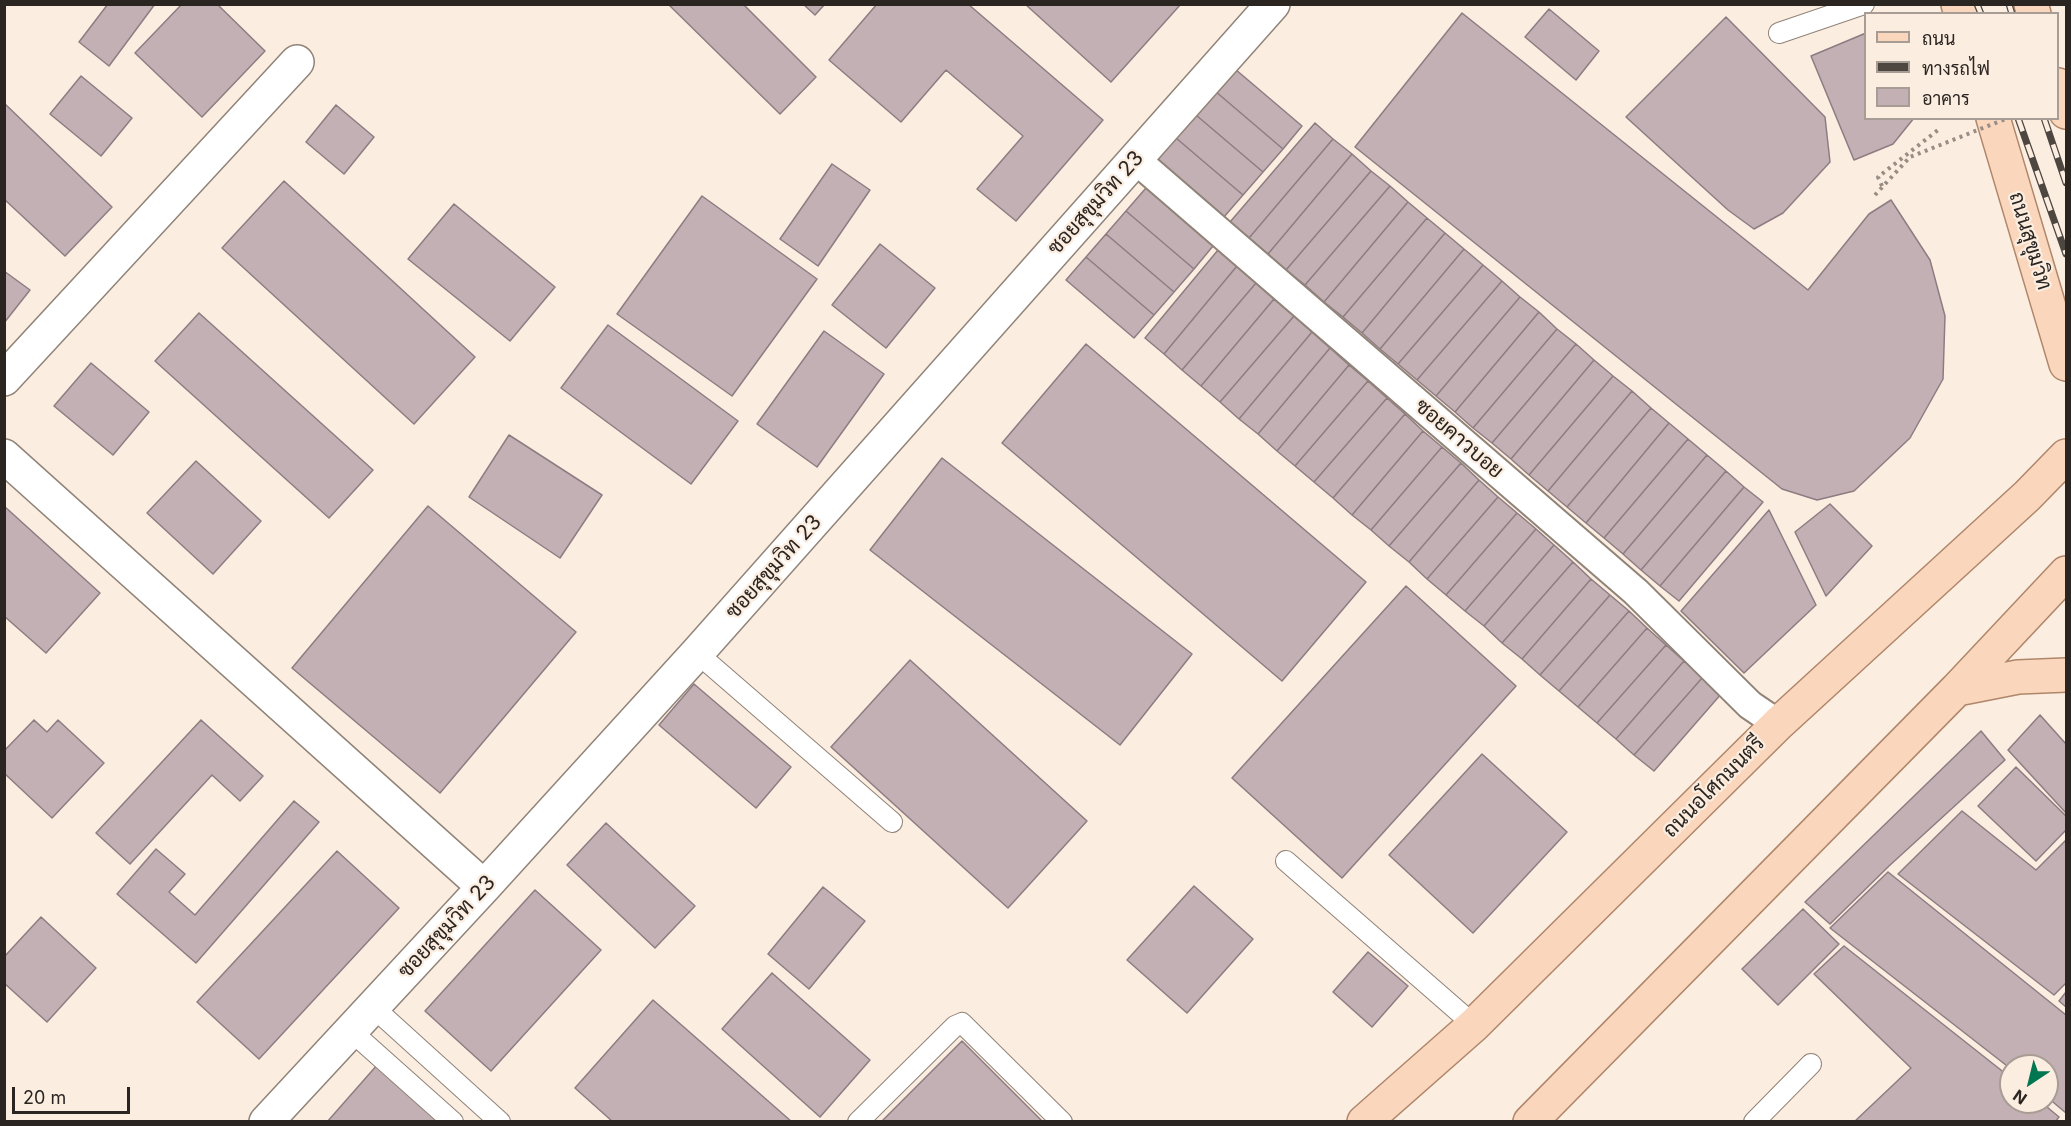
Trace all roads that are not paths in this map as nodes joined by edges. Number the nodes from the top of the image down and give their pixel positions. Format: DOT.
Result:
graph roads {
  1 [pos="1273,4"];
  2 [pos="1864,4"];
  3 [pos="1779,33"];
  4 [pos="297,62"];
  5 [pos="1995,120"];
  6 [pos="1135,159"];
  7 [pos="2067,364"];
  8 [pos="4,379"];
  9 [pos="4,456"];
  10 [pos="2067,456"];
  11 [pos="2067,573"];
  12 [pos="697,653"];
  13 [pos="2067,675"];
  14 [pos="1957,688"];
  15 [pos="1778,724"];
  16 [pos="892,822"];
  17 [pos="1286,861"];
  18 [pos="484,887"];
  19 [pos="373,1007"];
  20 [pos="1474,1025"];
  21 [pos="351,1031"];
  22 [pos="1811,1064"];
  23 [pos="266,1122"];
  24 [pos="453,1122"];
  25 [pos="500,1122"];
  26 [pos="858,1122"];
  27 [pos="1062,1122"];
  28 [pos="1364,1122"];
  29 [pos="1530,1122"];
  30 [pos="1754,1122"];
  1 -- 6 [label="street, ซอยสุขุมวิท 23"];
  2 -- 3 [label="lane"];
  4 -- 8 [label="street"];
  5 -- 7 [label="main road, ถนนสุขุมวิท"];
  6 -- 12 [label="street, ซอยสุขุมวิท 23"];
  6 -- 15 [label="street, ซอยคาวบอย"];
  9 -- 18 [label="street"];
  10 -- 15 [label="main road, ถนนอโศกมนตรี"];
  11 -- 14 [label="main road"];
  12 -- 16 [label="lane"];
  12 -- 18 [label="street, ซอยสุขุมวิท 23"];
  13 -- 14 [label="main road"];
  14 -- 29 [label="main road"];
  15 -- 20 [label="main road, ถนนอโศกมนตรี"];
  17 -- 20 [label="lane"];
  18 -- 19 [label="street, ซอยสุขุมวิท 23"];
  19 -- 21 [label="street, ซอยสุขุมวิท 23"];
  19 -- 25 [label="lane"];
  20 -- 28 [label="main road, ถนนอโศกมนตรี"];
  21 -- 23 [label="street, ซอยสุขุมวิท 23"];
  21 -- 24 [label="lane"];
  22 -- 30 [label="lane"];
  26 -- 27 [label="lane"];
}
